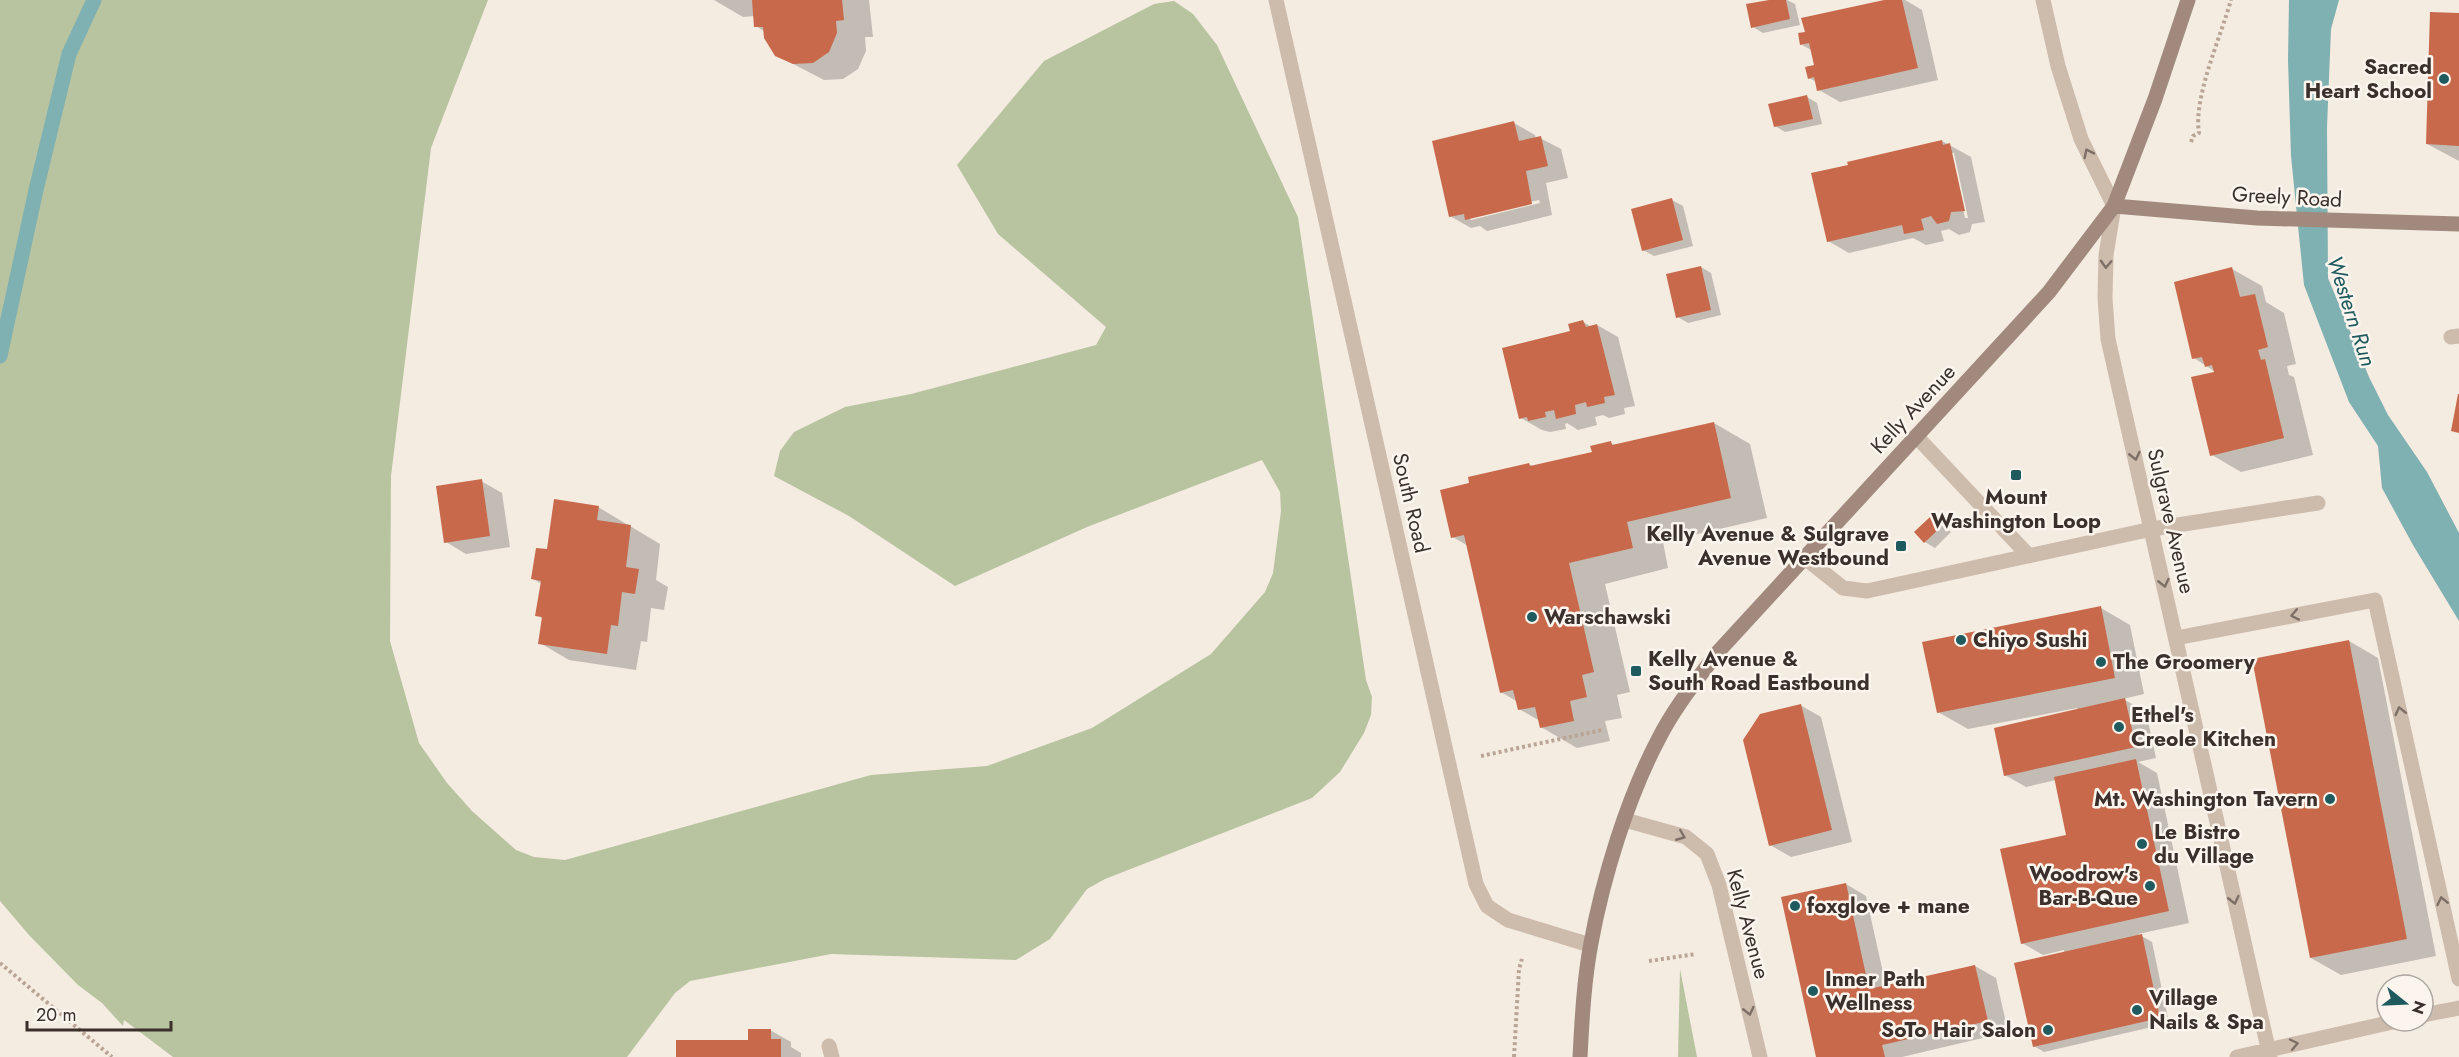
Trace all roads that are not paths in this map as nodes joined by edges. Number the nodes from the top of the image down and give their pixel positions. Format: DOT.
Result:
graph roads {
  1 [pos="1276,0"];
  2 [pos="2043,0"];
  3 [pos="2188,0"];
  4 [pos="2114,206"];
  5 [pos="2459,224"];
  6 [pos="1916,436"];
  7 [pos="2318,503"];
  8 [pos="2151,529"];
  9 [pos="2029,556"];
  10 [pos="1805,558"];
  11 [pos="2176,638"];
  12 [pos="1625,820"];
  13 [pos="1590,945"];
  14 [pos="2459,979"];
  15 [pos="2459,1008"];
  16 [pos="2435,1013"];
  17 [pos="2375,1026"];
  18 [pos="2269,1053"];
  19 [pos="1580,1057"];
  20 [pos="1760,1057"];
  21 [pos="2237,1057"];
  1 -- 13 [label="street, South Road"];
  4 -- 2 [label="street, one-way"];
  3 -- 4 [label="main road, Kelly Avenue"];
  4 -- 5 [label="main road, Greely Road"];
  4 -- 6 [label="main road, Kelly Avenue"];
  4 -- 8 [label="street, Sulgrave Avenue, one-way"];
  6 -- 9 [label="street"];
  6 -- 10 [label="main road, Kelly Avenue"];
  7 -- 8 [label="street"];
  8 -- 9 [label="street"];
  8 -- 11 [label="street, Sulgrave Avenue, one-way"];
  9 -- 10 [label="street"];
  10 -- 12 [label="main road, Kelly Avenue"];
  14 -- 11 [label="street, one-way"];
  11 -- 18 [label="street, Sulgrave Avenue, one-way"];
  12 -- 13 [label="main road, Kelly Avenue"];
  12 -- 20 [label="street, Kelly Avenue, one-way"];
  13 -- 19 [label="main road, Kelly Avenue"];
  15 -- 16 [label="street"];
  18 -- 17 [label="street, one-way"];
  18 -- 21 [label="street"];
}
